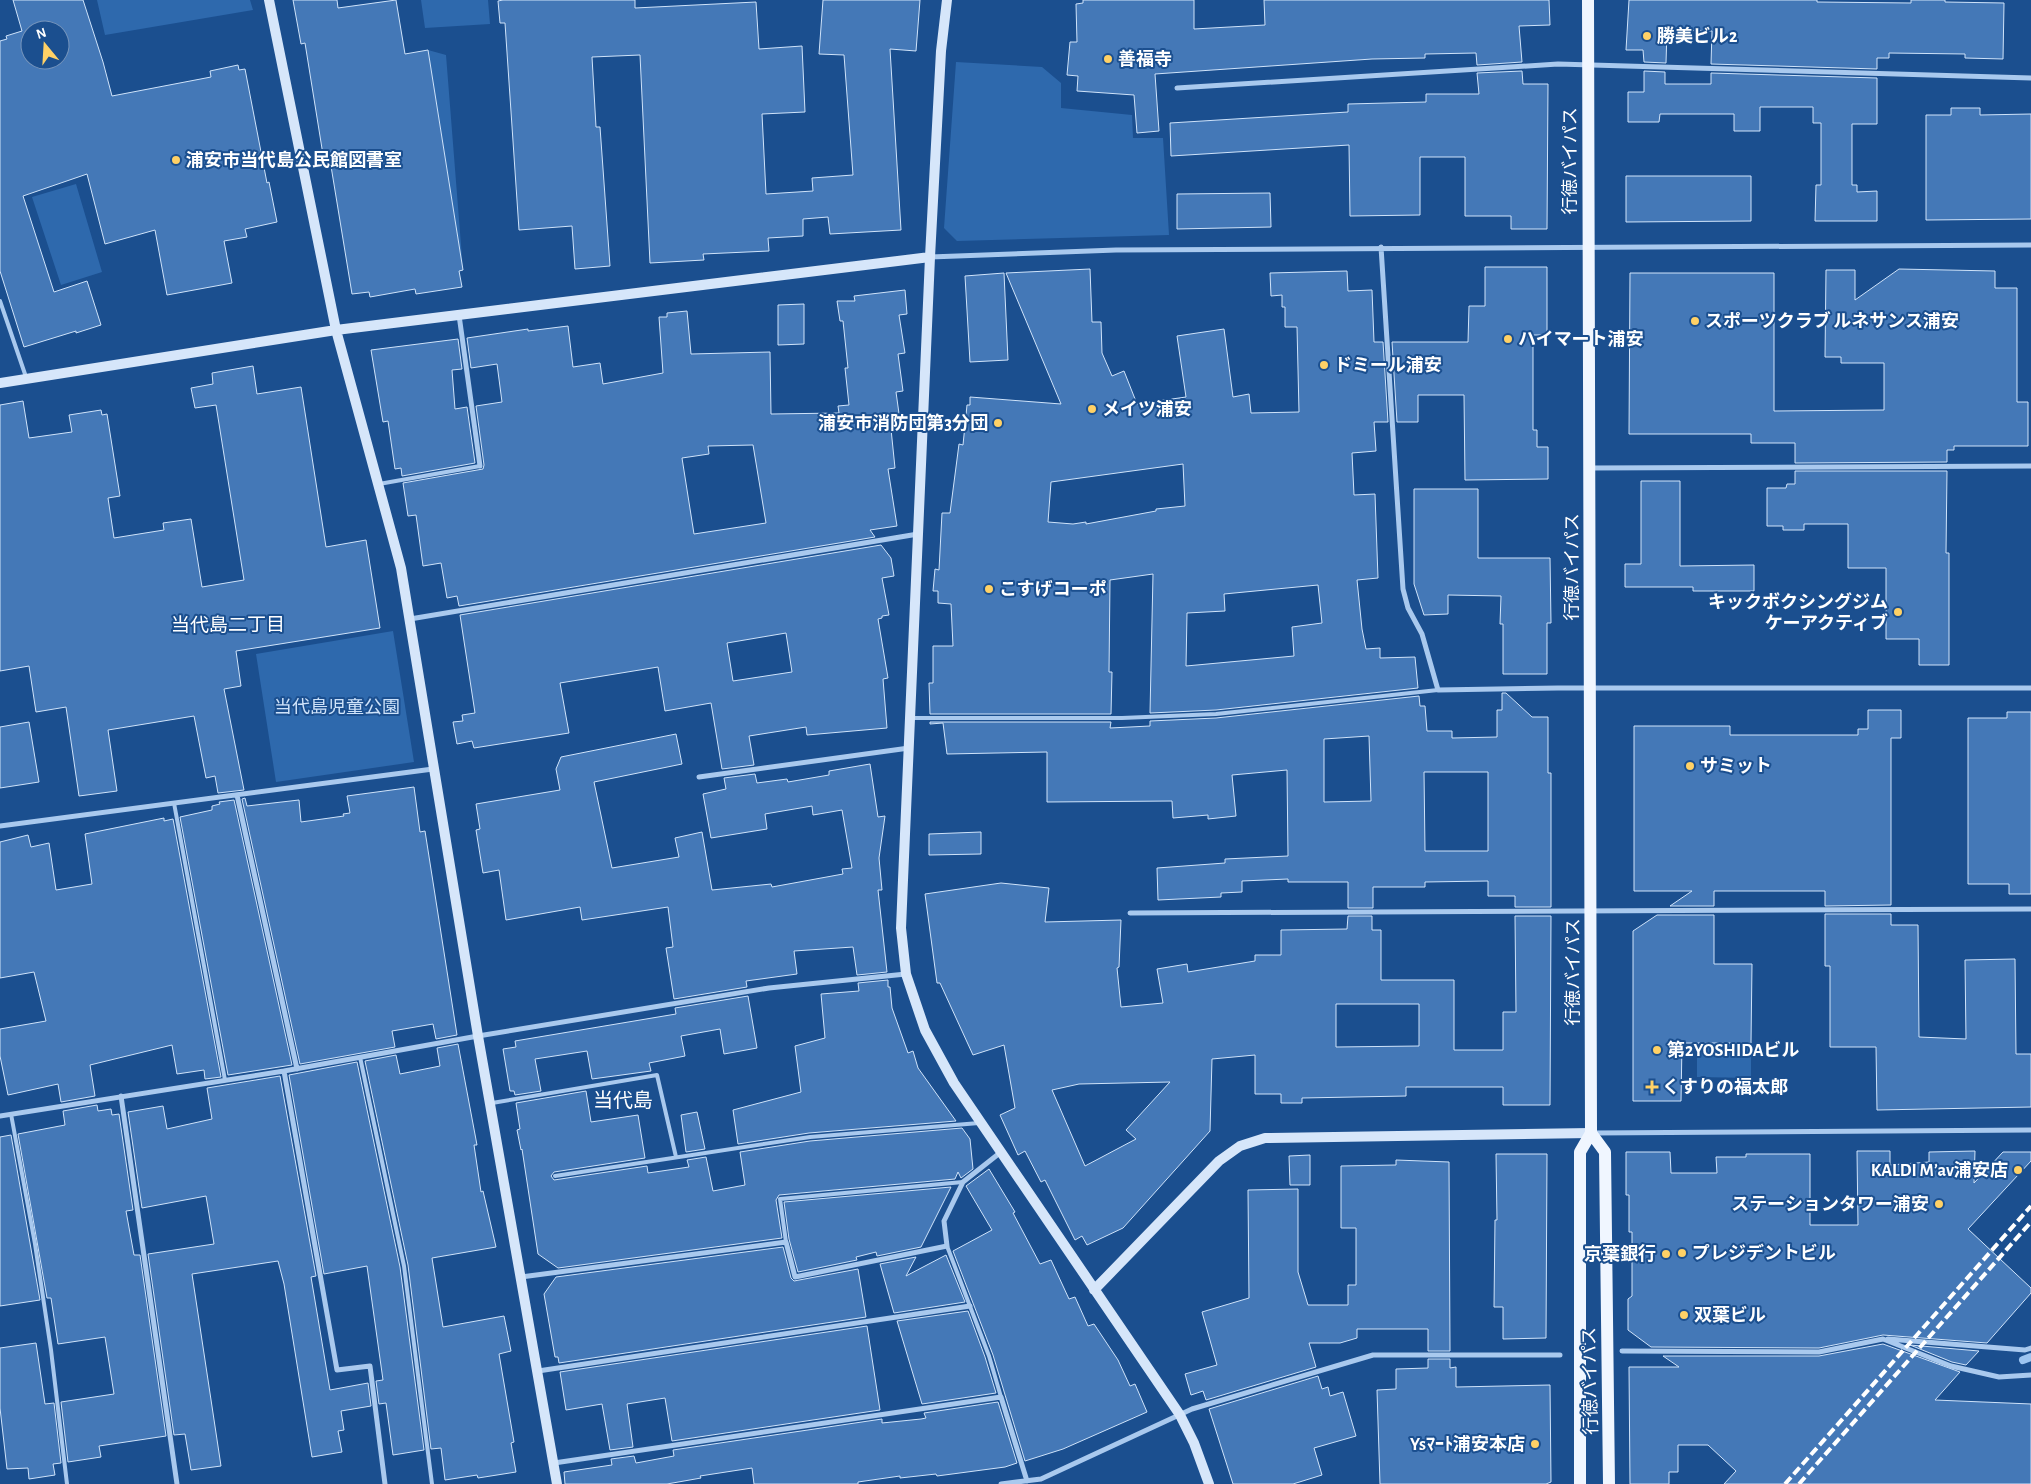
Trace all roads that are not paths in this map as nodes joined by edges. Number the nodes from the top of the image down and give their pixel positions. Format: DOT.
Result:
graph roads {
  1 [pos="269,0"];
  2 [pos="947,0"];
  3 [pos="1588,0"];
  4 [pos="1588,65"];
  5 [pos="2031,78"];
  6 [pos="1177,88"];
  7 [pos="2031,245"];
  8 [pos="1381,247"];
  9 [pos="1587,247"];
  10 [pos="930,257"];
  11 [pos="0,301"];
  12 [pos="458,314"];
  13 [pos="336,330"];
  14 [pos="27,378"];
  15 [pos="0,382"];
  16 [pos="480,466"];
  17 [pos="2031,466"];
  18 [pos="1589,468"];
  19 [pos="378,484"];
  20 [pos="918,534"];
  21 [pos="410,619"];
  22 [pos="1590,688"];
  23 [pos="2031,688"];
  24 [pos="1438,690"];
  25 [pos="911,718"];
  26 [pos="909,748"];
  27 [pos="433,769"];
  28 [pos="699,777"];
  29 [pos="237,795"];
  30 [pos="174,803"];
  31 [pos="0,826"];
  32 [pos="2031,909"];
  33 [pos="1590,910"];
  34 [pos="1130,913"];
  35 [pos="906,974"];
  36 [pos="478,1036"];
  37 [pos="360,1057"];
  38 [pos="297,1069"];
  39 [pos="284,1071"];
  40 [pos="225,1080"];
  41 [pos="121,1096"];
  42 [pos="490,1104"];
  43 [pos="11,1114"];
  44 [pos="0,1116"];
  45 [pos="982,1123"];
  46 [pos="2031,1130"];
  47 [pos="1591,1133"];
  48 [pos="1001,1152"];
  49 [pos="676,1157"];
  50 [pos="555,1176"];
  51 [pos="963,1182"];
  52 [pos="786,1242"];
  53 [pos="946,1246"];
  54 [pos="520,1277"];
  55 [pos="1094,1290"];
  56 [pos="970,1306"];
  57 [pos="1883,1339"];
  58 [pos="2031,1348"];
  59 [pos="1622,1351"];
  60 [pos="1560,1355"];
  61 [pos="537,1371"];
  62 [pos="2031,1375"];
  63 [pos="1001,1397"];
  64 [pos="1180,1415"];
  65 [pos="553,1463"];
  66 [pos="1041,1479"];
  67 [pos="1027,1481"];
  68 [pos="67,1484"];
  69 [pos="176,1484"];
  70 [pos="386,1484"];
  71 [pos="432,1484"];
  72 [pos="557,1484"];
  73 [pos="1001,1484"];
  74 [pos="1045,1484"];
  75 [pos="1209,1484"];
  76 [pos="1580,1484"];
  77 [pos="1608,1484"];
  1 -- 13 [label="street"];
  2 -- 10 [label="street"];
  3 -- 4 [label="main road, 行徳バイパス"];
  4 -- 5 [label="street"];
  4 -- 6 [label="street"];
  4 -- 9 [label="main road, 行徳バイパス"];
  7 -- 9 [label="street"];
  8 -- 9 [label="street"];
  8 -- 10 [label="street"];
  8 -- 24 [label="street"];
  9 -- 18 [label="main road, 行徳バイパス"];
  10 -- 12 [label="street"];
  10 -- 20 [label="street"];
  11 -- 14 [label="lane"];
  12 -- 13 [label="street"];
  12 -- 16 [label="street"];
  13 -- 14 [label="street"];
  13 -- 19 [label="street"];
  14 -- 15 [label="street"];
  16 -- 19 [label="lane"];
  17 -- 18 [label="street"];
  18 -- 22 [label="main road, 行徳バイパス"];
  19 -- 21 [label="street"];
  20 -- 21 [label="street"];
  20 -- 25 [label="street"];
  21 -- 27 [label="street"];
  22 -- 23 [label="street"];
  22 -- 24 [label="street"];
  22 -- 33 [label="main road, 行徳バイパス"];
  24 -- 25 [label="lane"];
  25 -- 26 [label="street"];
  26 -- 28 [label="street"];
  26 -- 35 [label="street"];
  27 -- 29 [label="street"];
  27 -- 36 [label="street"];
  29 -- 30 [label="street"];
  29 -- 38 [label="street"];
  30 -- 31 [label="street"];
  30 -- 40 [label="lane"];
  32 -- 33 [label="street"];
  33 -- 34 [label="street"];
  33 -- 47 [label="main road, 行徳バイパス"];
  35 -- 36 [label="street"];
  35 -- 45 [label="street"];
  36 -- 37 [label="street"];
  36 -- 42 [label="street"];
  37 -- 38 [label="street"];
  37 -- 71 [label="lane"];
  38 -- 39 [label="street"];
  39 -- 40 [label="street"];
  39 -- 70 [label="street"];
  40 -- 41 [label="street"];
  41 -- 43 [label="street"];
  41 -- 69 [label="street"];
  42 -- 49 [label="lane"];
  42 -- 54 [label="street"];
  43 -- 44 [label="street"];
  43 -- 68 [label="lane"];
  45 -- 48 [label="street"];
  45 -- 49 [label="lane"];
  46 -- 47 [label="street"];
  47 -- 55 [label="street"];
  47 -- 76 [label="main road, 行徳バイパス"];
  47 -- 77 [label="main road, 行徳バイパス"];
  48 -- 51 [label="street"];
  48 -- 55 [label="street"];
  49 -- 50 [label="lane"];
  51 -- 52 [label="lane"];
  51 -- 53 [label="street"];
  52 -- 53 [label="street"];
  52 -- 54 [label="street"];
  53 -- 56 [label="lane"];
  54 -- 61 [label="street"];
  55 -- 64 [label="street"];
  56 -- 61 [label="street"];
  56 -- 63 [label="lane"];
  57 -- 58 [label="street"];
  57 -- 59 [label="street"];
  57 -- 62 [label="street"];
  60 -- 64 [label="street"];
  61 -- 65 [label="street"];
  63 -- 65 [label="street"];
  63 -- 67 [label="street"];
  64 -- 66 [label="street"];
  64 -- 75 [label="street"];
  65 -- 72 [label="street"];
  66 -- 67 [label="street"];
  66 -- 74 [label="street"];
  67 -- 73 [label="street"];
}
